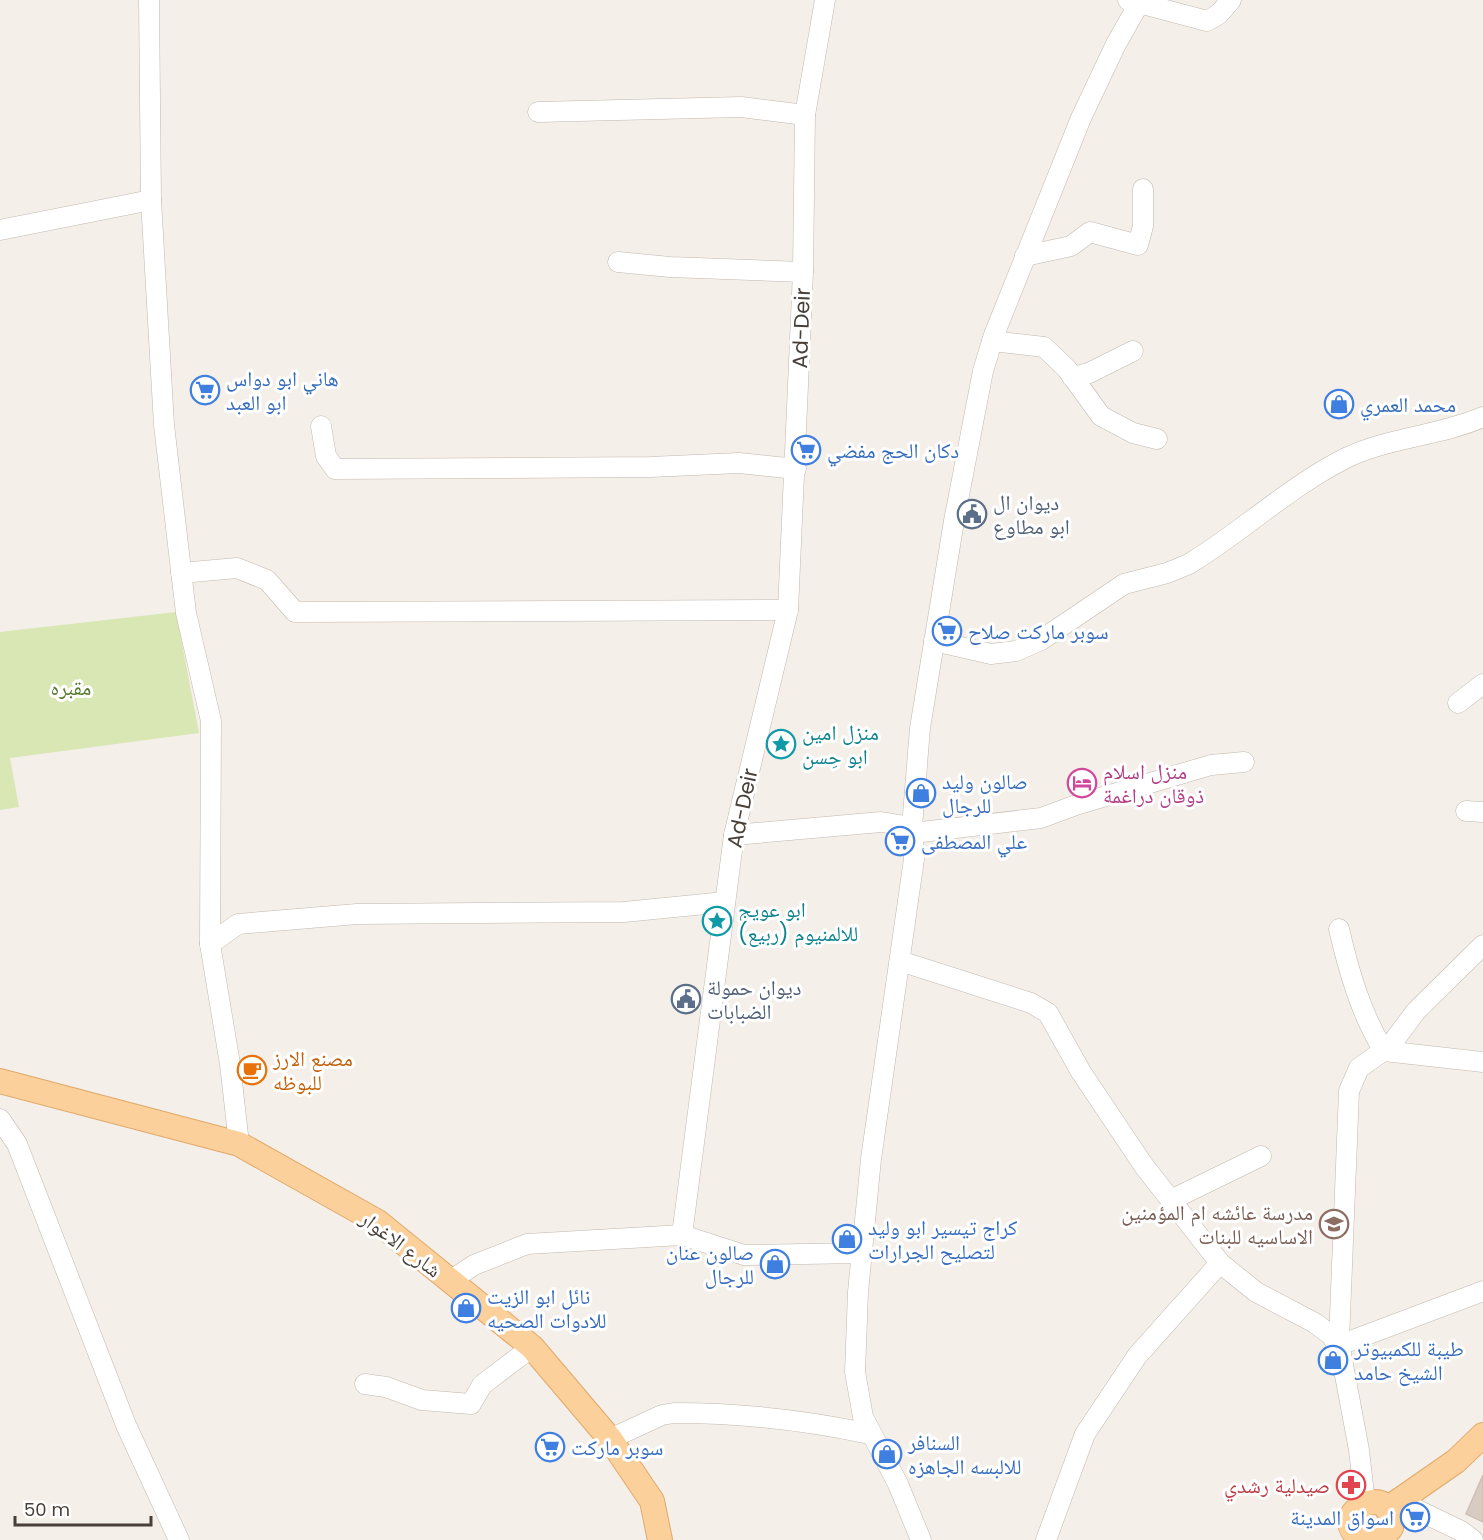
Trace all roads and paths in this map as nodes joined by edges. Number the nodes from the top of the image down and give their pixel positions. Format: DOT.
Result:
graph roads {
  1 [pos="149,0"];
  2 [pos="825,0"];
  3 [pos="1231,0"];
  4 [pos="1136,1"];
  5 [pos="538,112"];
  6 [pos="805,115"];
  7 [pos="1143,189"];
  8 [pos="151,200"];
  9 [pos="0,230"];
  10 [pos="1025,256"];
  11 [pos="618,262"];
  12 [pos="803,272"];
  13 [pos="992,342"];
  14 [pos="1133,351"];
  15 [pos="1072,377"];
  16 [pos="1483,417"];
  17 [pos="321,426"];
  18 [pos="1157,439"];
  19 [pos="796,469"];
  20 [pos="181,573"];
  21 [pos="788,610"];
  22 [pos="934,640"];
  23 [pos="1483,684"];
  24 [pos="1458,703"];
  25 [pos="1244,762"];
  26 [pos="912,830"];
  27 [pos="734,835"];
  28 [pos="725,902"];
  29 [pos="1339,929"];
  30 [pos="210,944"];
  31 [pos="1483,945"];
  32 [pos="900,961"];
  33 [pos="1384,1051"];
  34 [pos="1483,1062"];
  35 [pos="0,1081"];
  36 [pos="0,1119"];
  37 [pos="239,1144"];
  38 [pos="1261,1156"];
  39 [pos="1171,1200"];
  40 [pos="682,1234"];
  41 [pos="861,1253"];
  42 [pos="1221,1263"];
  43 [pos="450,1281"];
  44 [pos="1483,1291"];
  45 [pos="1337,1346"];
  46 [pos="532,1347"];
  47 [pos="365,1384"];
  48 [pos="870,1434"];
  49 [pos="1483,1435"];
  50 [pos="610,1439"];
  51 [pos="1384,1504"];
  52 [pos="1463,1537"];
  53 [pos="1364,1539"];
  54 [pos="179,1540"];
  55 [pos="660,1540"];
  56 [pos="921,1540"];
  57 [pos="1046,1540"];
  1 -- 8 [label="street"];
  2 -- 6 [label="street, Ad-Deir"];
  3 -- 4 [label="street"];
  4 -- 10 [label="street"];
  5 -- 6 [label="street"];
  6 -- 12 [label="street, Ad-Deir"];
  7 -- 10 [label="street"];
  8 -- 9 [label="street"];
  8 -- 20 [label="street"];
  10 -- 13 [label="street"];
  11 -- 12 [label="street"];
  12 -- 19 [label="street, Ad-Deir"];
  13 -- 15 [label="street"];
  13 -- 22 [label="street"];
  14 -- 15 [label="street"];
  15 -- 18 [label="street"];
  16 -- 22 [label="street"];
  17 -- 19 [label="street"];
  19 -- 21 [label="street, Ad-Deir"];
  20 -- 21 [label="street"];
  20 -- 30 [label="street"];
  21 -- 27 [label="street, Ad-Deir"];
  22 -- 26 [label="street"];
  23 -- 24 [label="street"];
  25 -- 26 [label="street"];
  26 -- 27 [label="street"];
  26 -- 32 [label="street"];
  27 -- 28 [label="street, Ad-Deir"];
  28 -- 30 [label="street"];
  28 -- 40 [label="street, Ad-Deir"];
  29 -- 33 [label="street"];
  30 -- 37 [label="street"];
  31 -- 33 [label="street"];
  32 -- 39 [label="street"];
  32 -- 41 [label="street"];
  33 -- 34 [label="street"];
  33 -- 45 [label="street"];
  35 -- 37 [label="main road, شارع الاغوار"];
  36 -- 54 [label="street"];
  37 -- 43 [label="main road, شارع الاغوار"];
  38 -- 39 [label="street"];
  39 -- 42 [label="street"];
  40 -- 41 [label="street"];
  40 -- 43 [label="street"];
  41 -- 48 [label="street"];
  42 -- 45 [label="street"];
  42 -- 57 [label="street"];
  43 -- 46 [label="main road, شارع الاغوار"];
  44 -- 45 [label="street"];
  45 -- 51 [label="street"];
  46 -- 47 [label="street"];
  46 -- 50 [label="main road, شارع الاغوار"];
  48 -- 50 [label="street"];
  48 -- 56 [label="street"];
  49 -- 51 [label="main road"];
  50 -- 55 [label="main road, شارع الاغوار"];
  51 -- 52 [label="street"];
  51 -- 53 [label="main road"];
  51 -- 53 [label="main road"];
}
